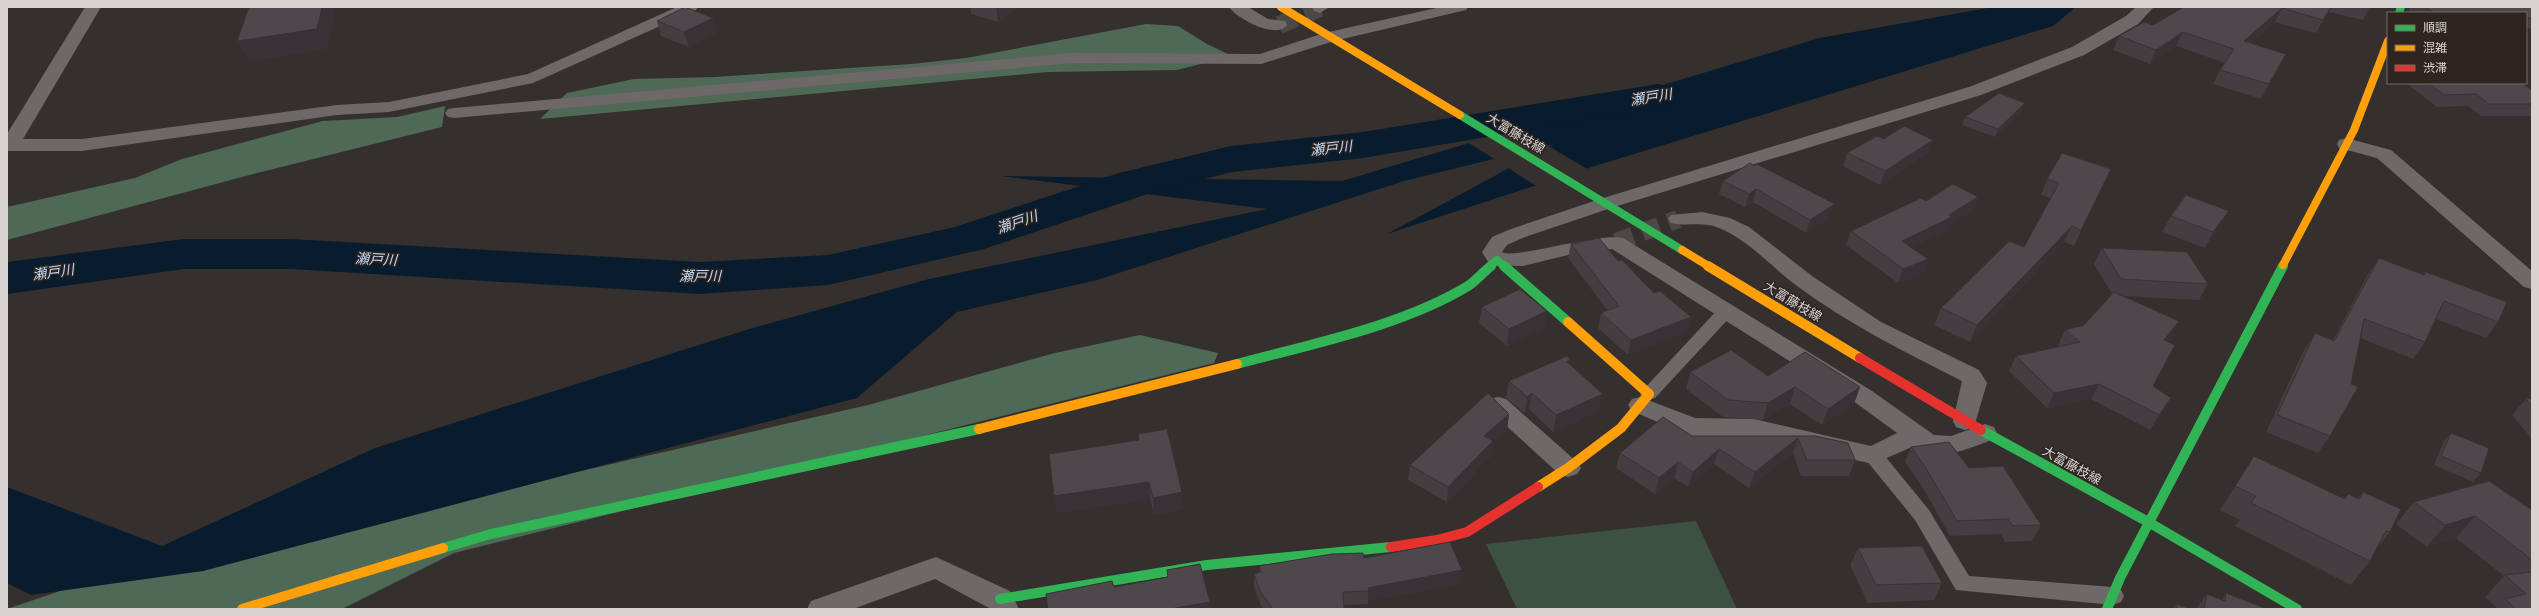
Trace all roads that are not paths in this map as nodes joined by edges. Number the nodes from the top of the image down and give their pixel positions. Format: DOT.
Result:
graph roads {
  1 [pos="93,7"];
  2 [pos="690,7"];
  3 [pos="1237,7"];
  4 [pos="1281,7"];
  5 [pos="1460,7"];
  6 [pos="2146,7"];
  7 [pos="1279,25"];
  8 [pos="1337,41"];
  9 [pos="2387,43"];
  10 [pos="454,113"];
  11 [pos="2346,144"];
  12 [pos="9,145"];
  13 [pos="1607,203"];
  14 [pos="1678,219"];
  15 [pos="1497,260"];
  16 [pos="2532,282"];
  17 [pos="1726,311"];
  18 [pos="1644,400"];
  19 [pos="1498,405"];
  20 [pos="1965,421"];
  21 [pos="1985,433"];
  22 [pos="1916,435"];
  23 [pos="1873,455"];
  24 [pos="1568,468"];
  25 [pos="2150,523"];
  26 [pos="2110,602"];
  27 [pos="1002,604"];
  28 [pos="242,609"];
  29 [pos="822,609"];
  30 [pos="2297,609"];
  1 -- 12 [label="street"];
  2 -- 12 [label="street"];
  3 -- 7 [label="street"];
  4 -- 8 [label="street, 大富藤枝線"];
  5 -- 8 [label="street"];
  6 -- 13 [label="street"];
  8 -- 10 [label="street"];
  8 -- 13 [label="street, 大富藤枝線"];
  9 -- 11 [label="street"];
  11 -- 16 [label="street"];
  11 -- 25 [label="street"];
  13 -- 15 [label="street"];
  13 -- 20 [label="street, 大富藤枝線"];
  14 -- 20 [label="street"];
  15 -- 17 [label="street"];
  15 -- 18 [label="street"];
  15 -- 28 [label="street"];
  17 -- 18 [label="lane"];
  17 -- 22 [label="street"];
  18 -- 23 [label="street"];
  18 -- 24 [label="street"];
  19 -- 24 [label="street"];
  20 -- 21 [label="street, 大富藤枝線"];
  21 -- 22 [label="street"];
  21 -- 25 [label="street, 大富藤枝線"];
  22 -- 23 [label="street"];
  23 -- 26 [label="lane"];
  24 -- 27 [label="street"];
  25 -- 26 [label="street"];
  25 -- 30 [label="street, 大富藤枝線"];
  27 -- 29 [label="street"];
}
